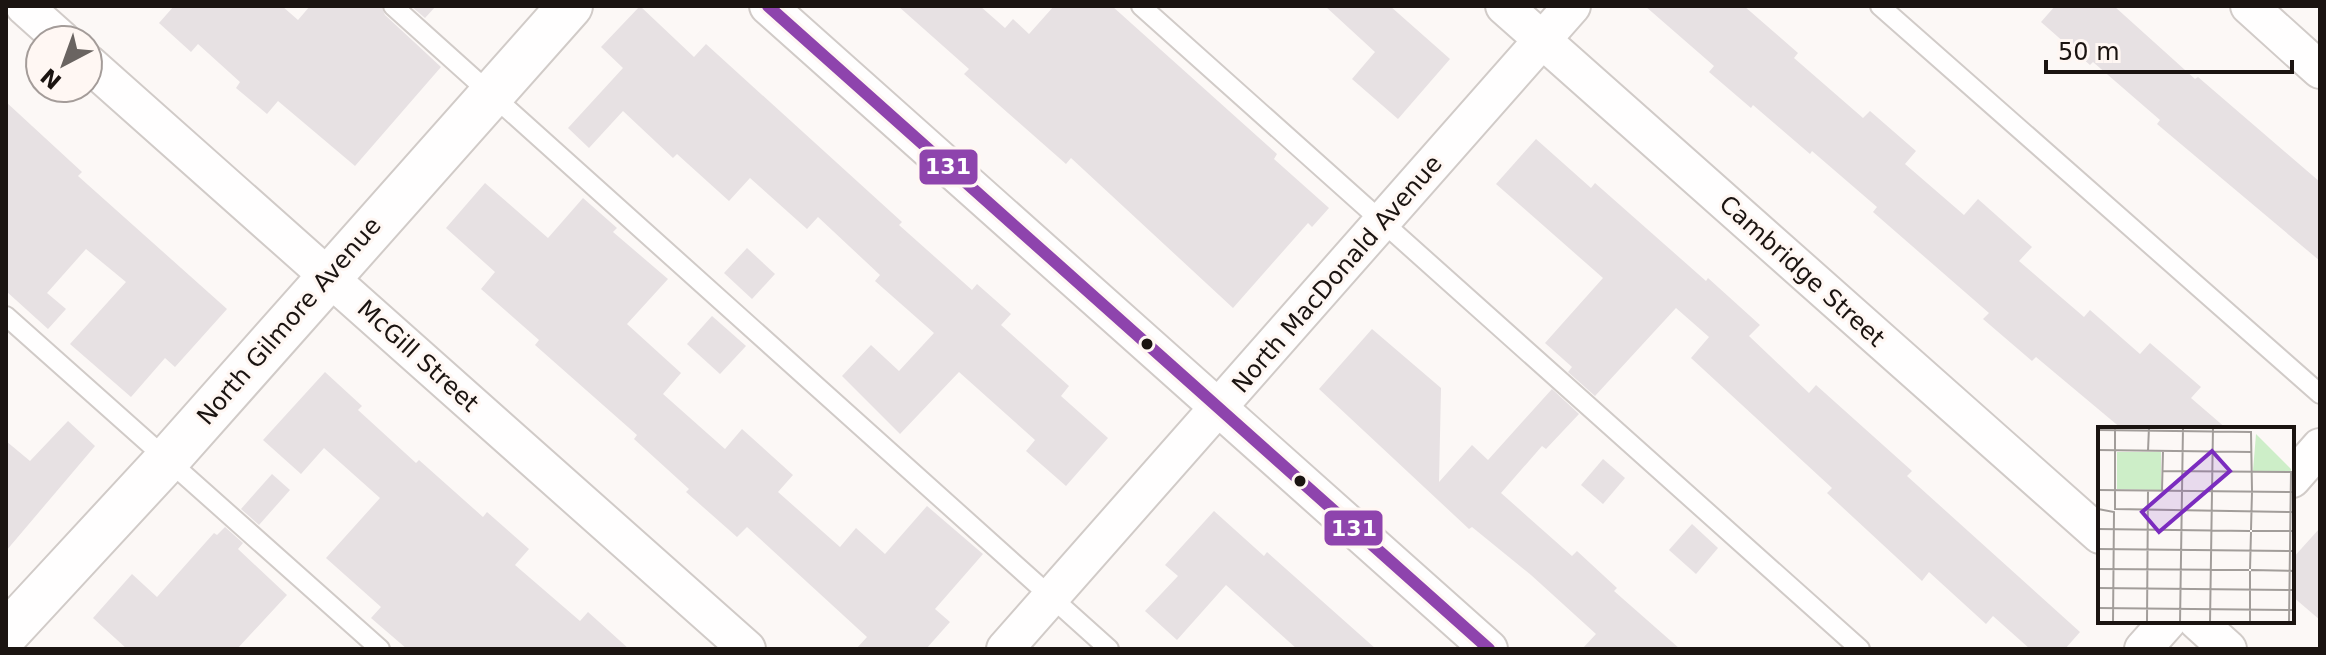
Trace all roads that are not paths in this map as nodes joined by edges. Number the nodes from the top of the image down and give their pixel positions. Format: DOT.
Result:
graph roads {
  1 [pos="24,6"];
  2 [pos="393,6"];
  3 [pos="570,6"];
  4 [pos="768,6"];
  5 [pos="1141,6"];
  6 [pos="1504,6"];
  7 [pos="1572,6"];
  8 [pos="1880,6"];
  9 [pos="2249,6"];
  10 [pos="44,24"];
  11 [pos="1542,40"];
  12 [pos="2320,70"];
  13 [pos="104,77"];
  14 [pos="491,93"];
  15 [pos="1381,223"];
  16 [pos="328,275"];
  17 [pos="6,316"];
  18 [pos="2320,394"];
  19 [pos="1220,409"];
  20 [pos="2320,447"];
  21 [pos="167,460"];
  22 [pos="2294,477"];
  23 [pos="2098,533"];
  24 [pos="1052,595"];
  25 [pos="2166,623"];
  26 [pos="2199,623"];
  27 [pos="6,634"];
  28 [pos="380,649"];
  29 [pos="747,649"];
  30 [pos="1005,649"];
  31 [pos="1109,649"];
  32 [pos="1489,649"];
  33 [pos="1860,649"];
  34 [pos="2143,649"];
  35 [pos="2228,649"];
  1 -- 10 [label="street"];
  2 -- 14 [label="lane"];
  3 -- 14 [label="street, North Gilmore Avenue"];
  4 -- 19 [label="street"];
  5 -- 15 [label="lane"];
  6 -- 11 [label="street, Cambridge Street"];
  7 -- 11 [label="street, North MacDonald Avenue"];
  8 -- 18 [label="lane"];
  9 -- 12 [label="street"];
  11 -- 15 [label="street, North MacDonald Avenue"];
  11 -- 23 [label="street, Cambridge Street"];
  13 -- 16 [label="street, McGill Street"];
  14 -- 16 [label="street, North Gilmore Avenue"];
  14 -- 24 [label="lane"];
  15 -- 19 [label="street, North MacDonald Avenue"];
  15 -- 33 [label="lane"];
  16 -- 21 [label="street, North Gilmore Avenue"];
  16 -- 29 [label="street, McGill Street"];
  17 -- 21 [label="lane"];
  19 -- 24 [label="street, North MacDonald Avenue"];
  19 -- 32 [label="street"];
  20 -- 22 [label="street"];
  21 -- 27 [label="street, North Gilmore Avenue"];
  21 -- 28 [label="lane"];
  24 -- 30 [label="street, North MacDonald Avenue"];
  24 -- 31 [label="lane"];
  25 -- 34 [label="street"];
  26 -- 35 [label="street"];
}
